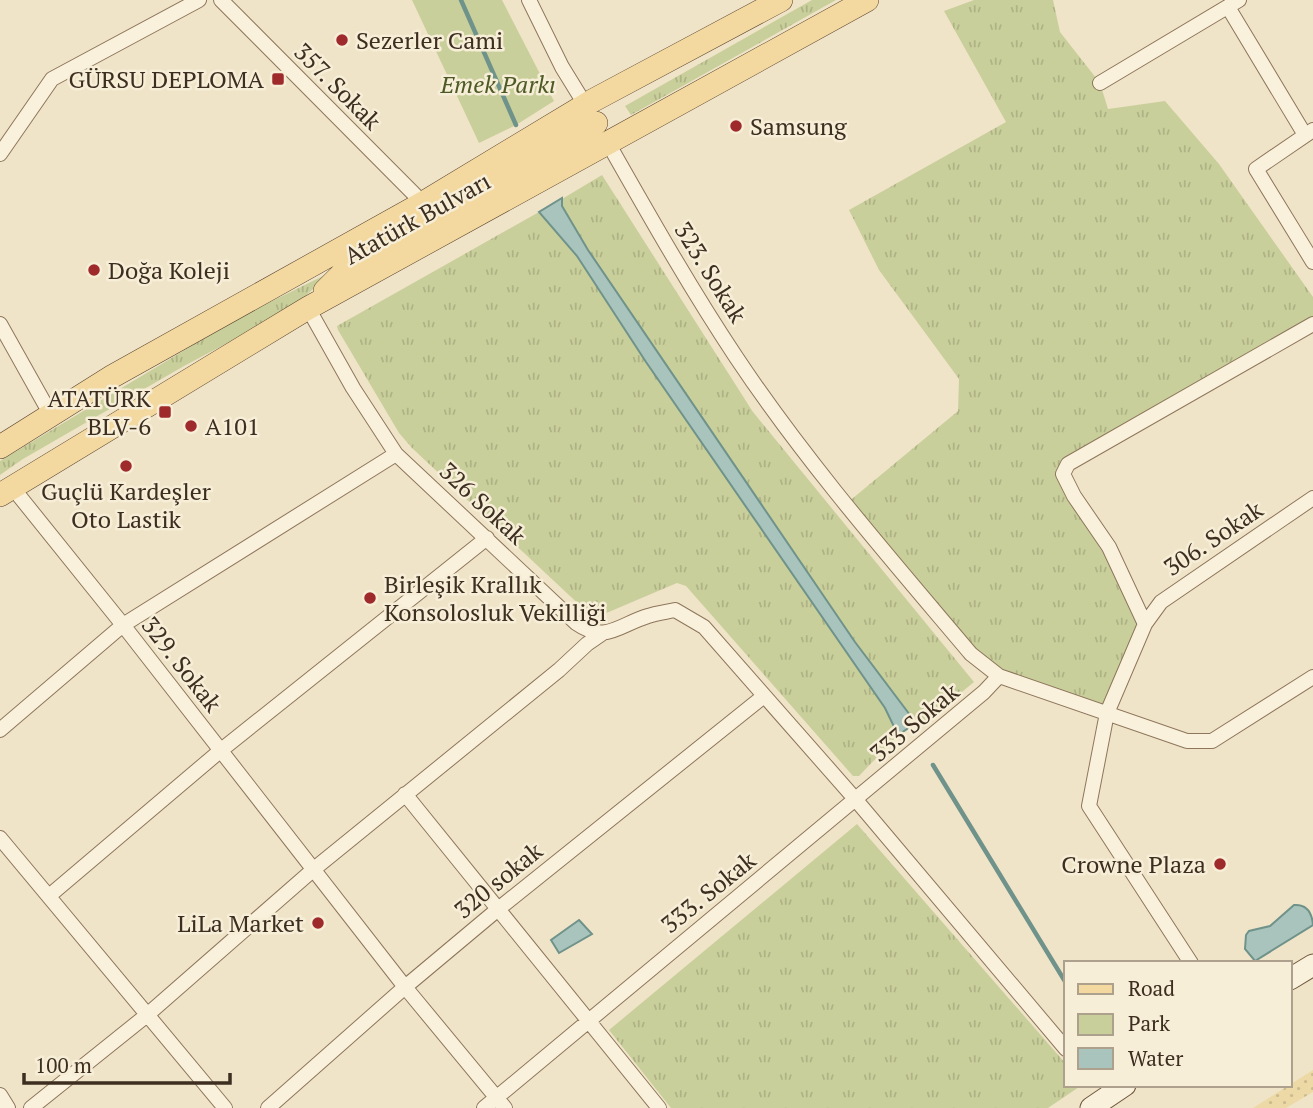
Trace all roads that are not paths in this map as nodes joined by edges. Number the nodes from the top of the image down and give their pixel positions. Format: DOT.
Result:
graph roads {
  1 [pos="200,0"];
  2 [pos="221,0"];
  3 [pos="529,0"];
  4 [pos="781,0"];
  5 [pos="867,0"];
  6 [pos="1233,3"];
  7 [pos="1100,83"];
  8 [pos="591,110"];
  9 [pos="1309,132"];
  10 [pos="611,141"];
  11 [pos="0,154"];
  12 [pos="423,203"];
  13 [pos="1313,262"];
  14 [pos="308,308"];
  15 [pos="0,324"];
  16 [pos="1313,324"];
  17 [pos="51,415"];
  18 [pos="0,447"];
  19 [pos="396,454"];
  20 [pos="6,491"];
  21 [pos="1313,498"];
  22 [pos="487,538"];
  23 [pos="1145,624"];
  24 [pos="123,625"];
  25 [pos="603,633"];
  26 [pos="999,676"];
  27 [pos="1313,677"];
  28 [pos="764,696"];
  29 [pos="1107,713"];
  30 [pos="0,730"];
  31 [pos="220,751"];
  32 [pos="405,794"];
  33 [pos="856,800"];
  34 [pos="0,838"];
  35 [pos="314,869"];
  36 [pos="49,896"];
  37 [pos="497,910"];
  38 [pos="1190,961"];
  39 [pos="1313,965"];
  40 [pos="1292,978"];
  41 [pos="405,987"];
  42 [pos="147,1015"];
  43 [pos="588,1020"];
  44 [pos="1064,1047"];
  45 [pos="1120,1087"];
  46 [pos="0,1095"];
  47 [pos="1098,1097"];
  48 [pos="500,1102"];
  49 [pos="8,1108"];
  50 [pos="31,1108"];
  51 [pos="225,1108"];
  52 [pos="268,1108"];
  53 [pos="484,1108"];
  54 [pos="659,1108"];
  1 -- 11 [label="street"];
  2 -- 12 [label="street, 357. Sokak"];
  3 -- 8 [label="street"];
  4 -- 8 [label="main road, Atatürk Bulvarı"];
  5 -- 10 [label="main road, Atatürk Bulvarı"];
  6 -- 7 [label="street"];
  6 -- 9 [label="street"];
  8 -- 10 [label="main road"];
  8 -- 12 [label="main road, Atatürk Bulvarı"];
  8 -- 14 [label="main road"];
  9 -- 13 [label="street"];
  10 -- 14 [label="main road, Atatürk Bulvarı"];
  10 -- 26 [label="street, 323. Sokak"];
  12 -- 17 [label="main road, Atatürk Bulvarı"];
  14 -- 19 [label="street, 326 Sokak"];
  14 -- 20 [label="main road, Atatürk Bulvarı"];
  15 -- 17 [label="street"];
  16 -- 23 [label="street"];
  17 -- 18 [label="main road, Atatürk Bulvarı"];
  19 -- 22 [label="street, 326 Sokak"];
  19 -- 24 [label="street"];
  20 -- 24 [label="street, 329. Sokak"];
  21 -- 23 [label="street, 306. Sokak"];
  22 -- 25 [label="street, 326 Sokak"];
  22 -- 31 [label="street"];
  23 -- 29 [label="street, 306. Sokak"];
  24 -- 30 [label="street"];
  24 -- 31 [label="street, 329. Sokak"];
  25 -- 28 [label="street"];
  25 -- 32 [label="street"];
  26 -- 29 [label="street, 323. Sokak"];
  26 -- 33 [label="street, 333 Sokak"];
  27 -- 29 [label="street, 323. Sokak"];
  28 -- 33 [label="street"];
  28 -- 37 [label="street, 320 sokak"];
  29 -- 38 [label="street, 306. Sokak"];
  31 -- 35 [label="street, 329. Sokak"];
  31 -- 36 [label="street"];
  32 -- 35 [label="street"];
  32 -- 37 [label="street"];
  33 -- 43 [label="street, 333. Sokak"];
  33 -- 44 [label="street"];
  34 -- 36 [label="street"];
  35 -- 41 [label="street, 329. Sokak"];
  35 -- 42 [label="street"];
  36 -- 42 [label="street"];
  37 -- 41 [label="street, 320 sokak"];
  37 -- 43 [label="street"];
  39 -- 40 [label="main road"];
  41 -- 48 [label="street, 329. Sokak"];
  41 -- 52 [label="street, 320 sokak"];
  42 -- 50 [label="street"];
  42 -- 51 [label="street"];
  43 -- 48 [label="street"];
  43 -- 54 [label="street"];
  45 -- 47 [label="main road"];
  46 -- 49 [label="street"];
  48 -- 53 [label="street"];
}
